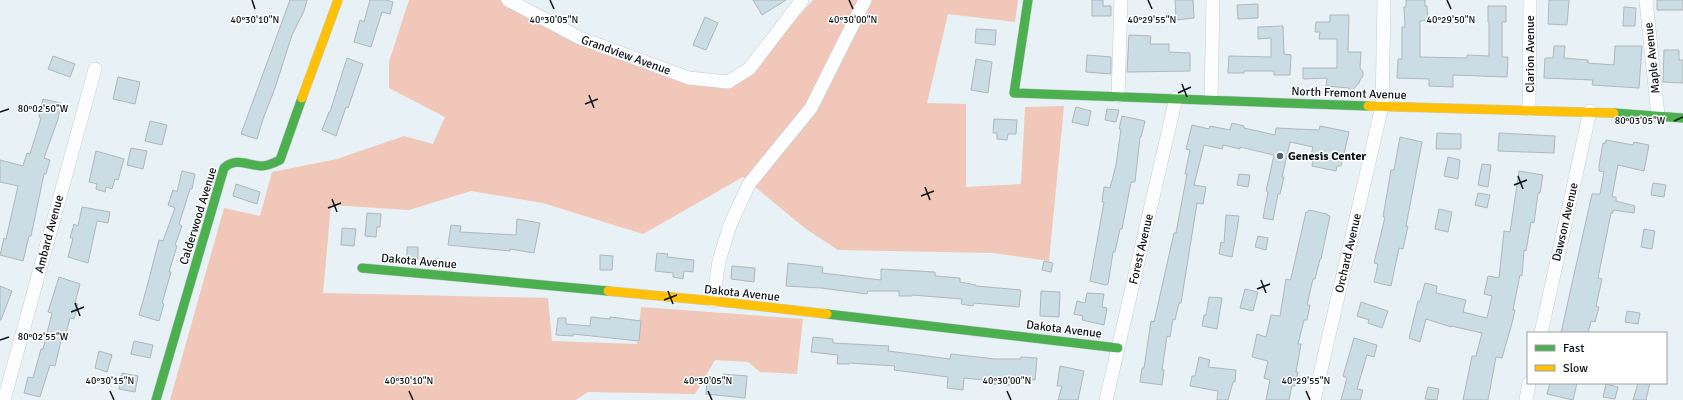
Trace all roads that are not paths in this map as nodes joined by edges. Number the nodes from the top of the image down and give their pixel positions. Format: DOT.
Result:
graph roads {
  1 [pos="338,0"];
  2 [pos="508,0"];
  3 [pos="802,0"];
  4 [pos="865,0"];
  5 [pos="1028,0"];
  6 [pos="1121,0"];
  7 [pos="1213,0"];
  8 [pos="1384,0"];
  9 [pos="1530,0"];
  10 [pos="1646,0"];
  11 [pos="95,69"];
  12 [pos="1118,96"];
  13 [pos="1176,98"];
  14 [pos="1210,99"];
  15 [pos="1382,106"];
  16 [pos="1529,109"];
  17 [pos="1590,111"];
  18 [pos="1658,116"];
  19 [pos="1683,118"];
  20 [pos="362,268"];
  21 [pos="712,301"];
  22 [pos="1540,332"];
  23 [pos="1118,348"];
  24 [pos="1529,384"];
  25 [pos="4,400"];
  26 [pos="156,400"];
  27 [pos="1106,400"];
  28 [pos="1314,400"];
  29 [pos="1526,400"];
  1 -- 26 [label="street, Calderwood Avenue"];
  2 -- 3 [label="street, Grandview Avenue"];
  4 -- 21 [label="street"];
  5 -- 12 [label="street, North Fremont Avenue"];
  6 -- 12 [label="street"];
  7 -- 14 [label="street"];
  8 -- 15 [label="street, Orchard Avenue"];
  9 -- 16 [label="street, Clarion Avenue"];
  10 -- 18 [label="street, Maple Avenue"];
  11 -- 25 [label="street, Ambard Avenue"];
  12 -- 13 [label="street, North Fremont Avenue"];
  13 -- 14 [label="street, North Fremont Avenue"];
  13 -- 23 [label="street, Forest Avenue"];
  14 -- 15 [label="street, North Fremont Avenue"];
  15 -- 16 [label="street, North Fremont Avenue"];
  15 -- 28 [label="street, Orchard Avenue"];
  16 -- 17 [label="street, North Fremont Avenue"];
  17 -- 18 [label="street, North Fremont Avenue"];
  17 -- 22 [label="street, Dawson Avenue"];
  18 -- 19 [label="street, North Fremont Avenue"];
  20 -- 21 [label="street, Dakota Avenue"];
  21 -- 23 [label="street, Dakota Avenue"];
  23 -- 27 [label="street, Forest Avenue"];
  24 -- 29 [label="street"];
}
